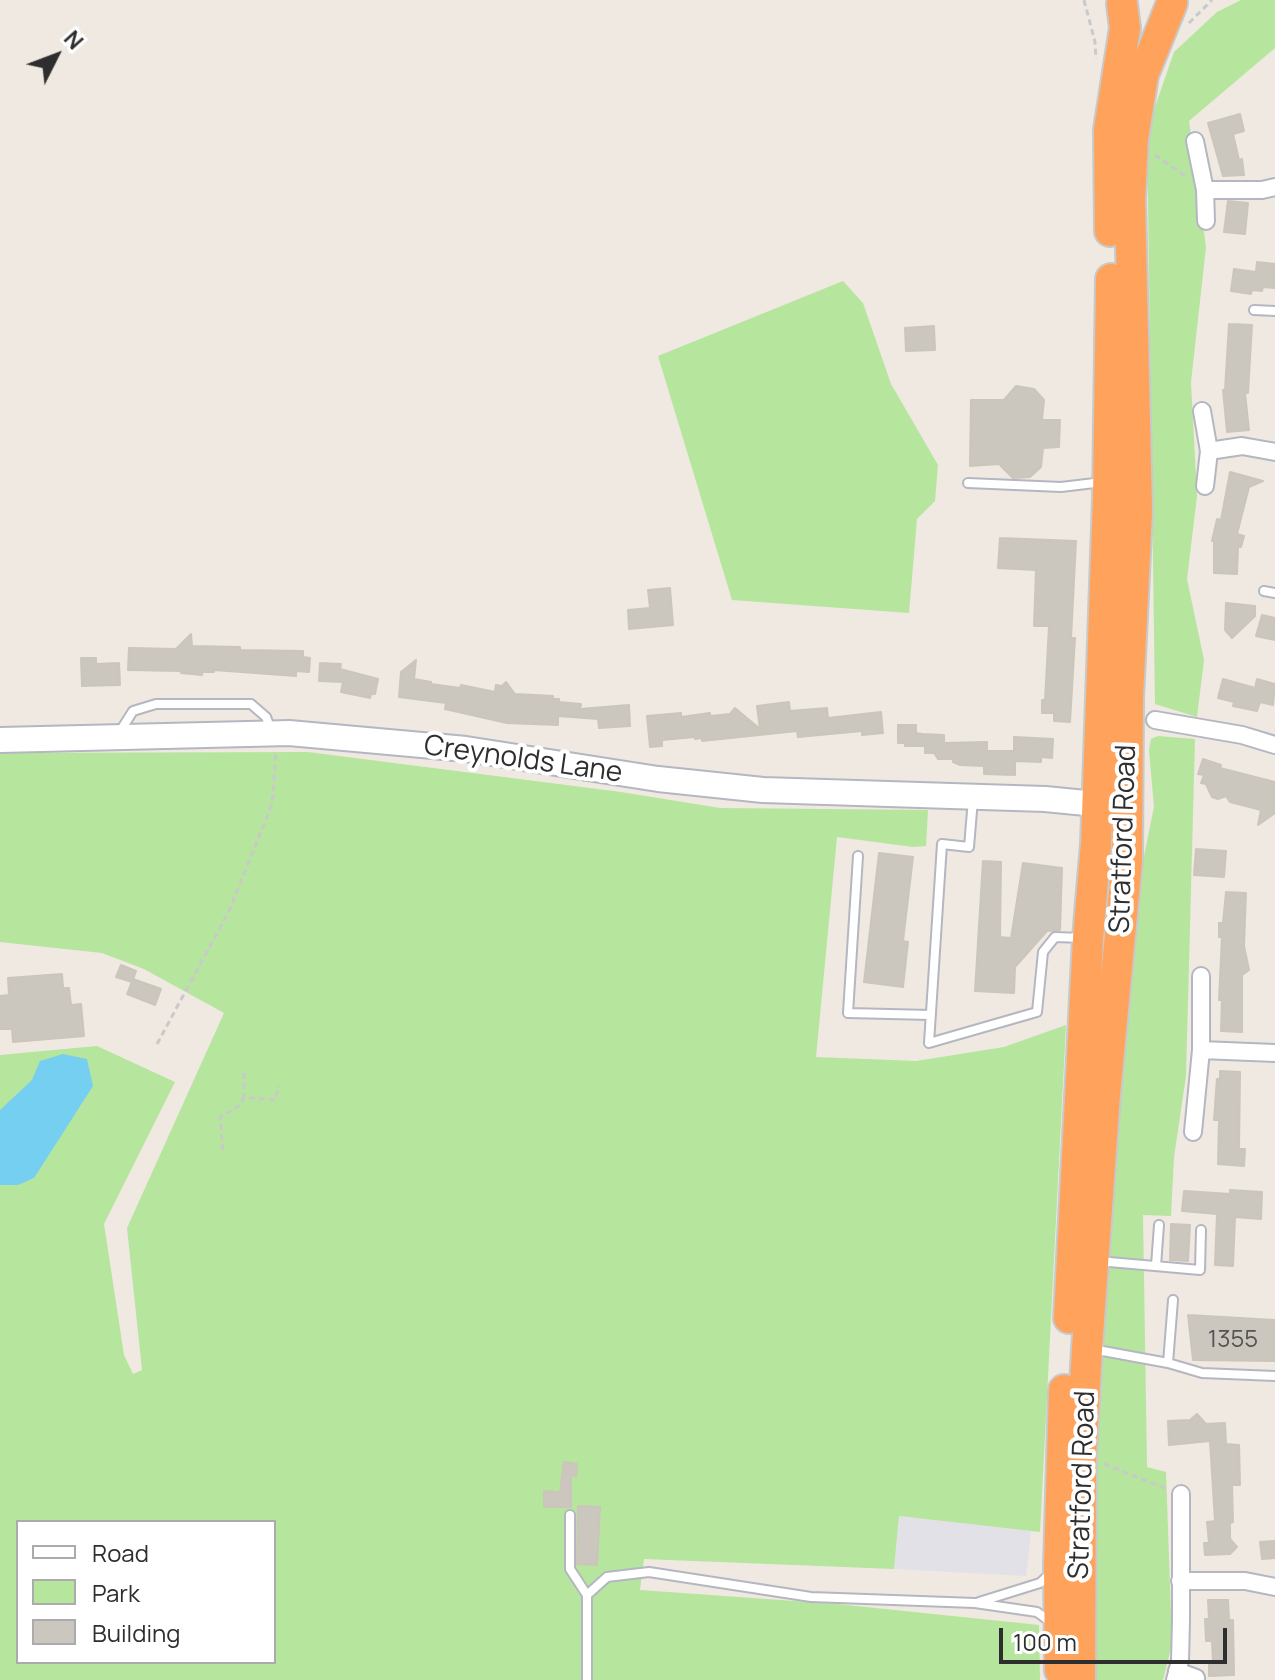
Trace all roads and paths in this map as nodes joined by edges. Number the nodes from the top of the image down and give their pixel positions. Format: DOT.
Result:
graph roads {
  1 [pos="1121,2"];
  2 [pos="1174,2"];
  3 [pos="1195,141"];
  4 [pos="1149,151"];
  5 [pos="1275,187"];
  6 [pos="1205,190"];
  7 [pos="1206,221"];
  8 [pos="1254,310"];
  9 [pos="1275,311"];
  10 [pos="1202,411"];
  11 [pos="1209,451"];
  12 [pos="1275,452"];
  13 [pos="1108,482"];
  14 [pos="968,483"];
  15 [pos="1205,486"];
  16 [pos="1264,591"];
  17 [pos="1275,593"];
  18 [pos="1155,720"];
  19 [pos="275,733"];
  20 [pos="0,740"];
  21 [pos="1275,745"];
  22 [pos="1097,770"];
  23 [pos="973,798"];
  24 [pos="1045,799"];
  25 [pos="1113,804"];
  26 [pos="858,856"];
  27 [pos="1088,938"];
  28 [pos="1201,976"];
  29 [pos="931,1015"];
  30 [pos="157,1044"];
  31 [pos="1201,1050"];
  32 [pos="1275,1053"];
  33 [pos="244,1073"];
  34 [pos="279,1086"];
  35 [pos="244,1097"];
  36 [pos="1193,1132"];
  37 [pos="223,1150"];
  38 [pos="1159,1225"];
  39 [pos="1201,1230"];
  40 [pos="1093,1260"];
  41 [pos="1156,1266"];
  42 [pos="1173,1300"];
  43 [pos="1087,1349"];
  44 [pos="1168,1363"];
  45 [pos="1275,1376"];
  46 [pos="1081,1455"];
  47 [pos="1181,1494"];
  48 [pos="570,1515"];
  49 [pos="1059,1566"];
  50 [pos="1180,1581"];
  51 [pos="1275,1587"];
  52 [pos="587,1595"];
  53 [pos="975,1603"];
  54 [pos="1059,1629"];
  55 [pos="1176,1676"];
  56 [pos="1196,1678"];
  57 [pos="587,1680"];
  58 [pos="1060,1680"];
  59 [pos="1080,1680"];
  1 -- 2 [label="highway"];
  1 -- 13 [label="highway, Stratford Road"];
  2 -- 25 [label="highway"];
  3 -- 6 [label="street"];
  4 -- 6 [label="path"];
  5 -- 6 [label="street"];
  6 -- 7 [label="street"];
  8 -- 9 [label="lane"];
  10 -- 11 [label="street"];
  11 -- 12 [label="street"];
  11 -- 15 [label="street"];
  13 -- 14 [label="lane"];
  13 -- 22 [label="highway, Stratford Road"];
  16 -- 17 [label="lane"];
  18 -- 21 [label="street"];
  19 -- 20 [label="street, Creynolds Lane"];
  19 -- 23 [label="street, Creynolds Lane"];
  19 -- 30 [label="path"];
  22 -- 24 [label="street, Creynolds Lane"];
  22 -- 25 [label="highway, Stratford Road"];
  23 -- 24 [label="street, Creynolds Lane"];
  23 -- 29 [label="lane"];
  24 -- 25 [label="street, Creynolds Lane"];
  25 -- 27 [label="highway, Stratford Road"];
  25 -- 40 [label="highway, Stratford Road"];
  26 -- 29 [label="lane"];
  27 -- 29 [label="lane"];
  27 -- 49 [label="highway, Stratford Road"];
  28 -- 31 [label="street"];
  31 -- 32 [label="street"];
  31 -- 36 [label="street"];
  33 -- 35 [label="path"];
  34 -- 35 [label="path"];
  35 -- 37 [label="path"];
  38 -- 41 [label="lane"];
  39 -- 41 [label="lane"];
  40 -- 41 [label="lane"];
  40 -- 43 [label="highway, Stratford Road"];
  42 -- 44 [label="lane"];
  43 -- 44 [label="lane"];
  43 -- 46 [label="highway, Stratford Road"];
  44 -- 45 [label="lane"];
  46 -- 47 [label="path"];
  46 -- 59 [label="highway, Stratford Road"];
  47 -- 50 [label="street"];
  48 -- 52 [label="lane"];
  49 -- 53 [label="lane"];
  49 -- 54 [label="highway, Stratford Road"];
  50 -- 51 [label="street"];
  50 -- 55 [label="street"];
  52 -- 53 [label="lane"];
  52 -- 57 [label="lane"];
  53 -- 54 [label="lane"];
  54 -- 58 [label="highway, Stratford Road"];
  55 -- 56 [label="street"];
}
